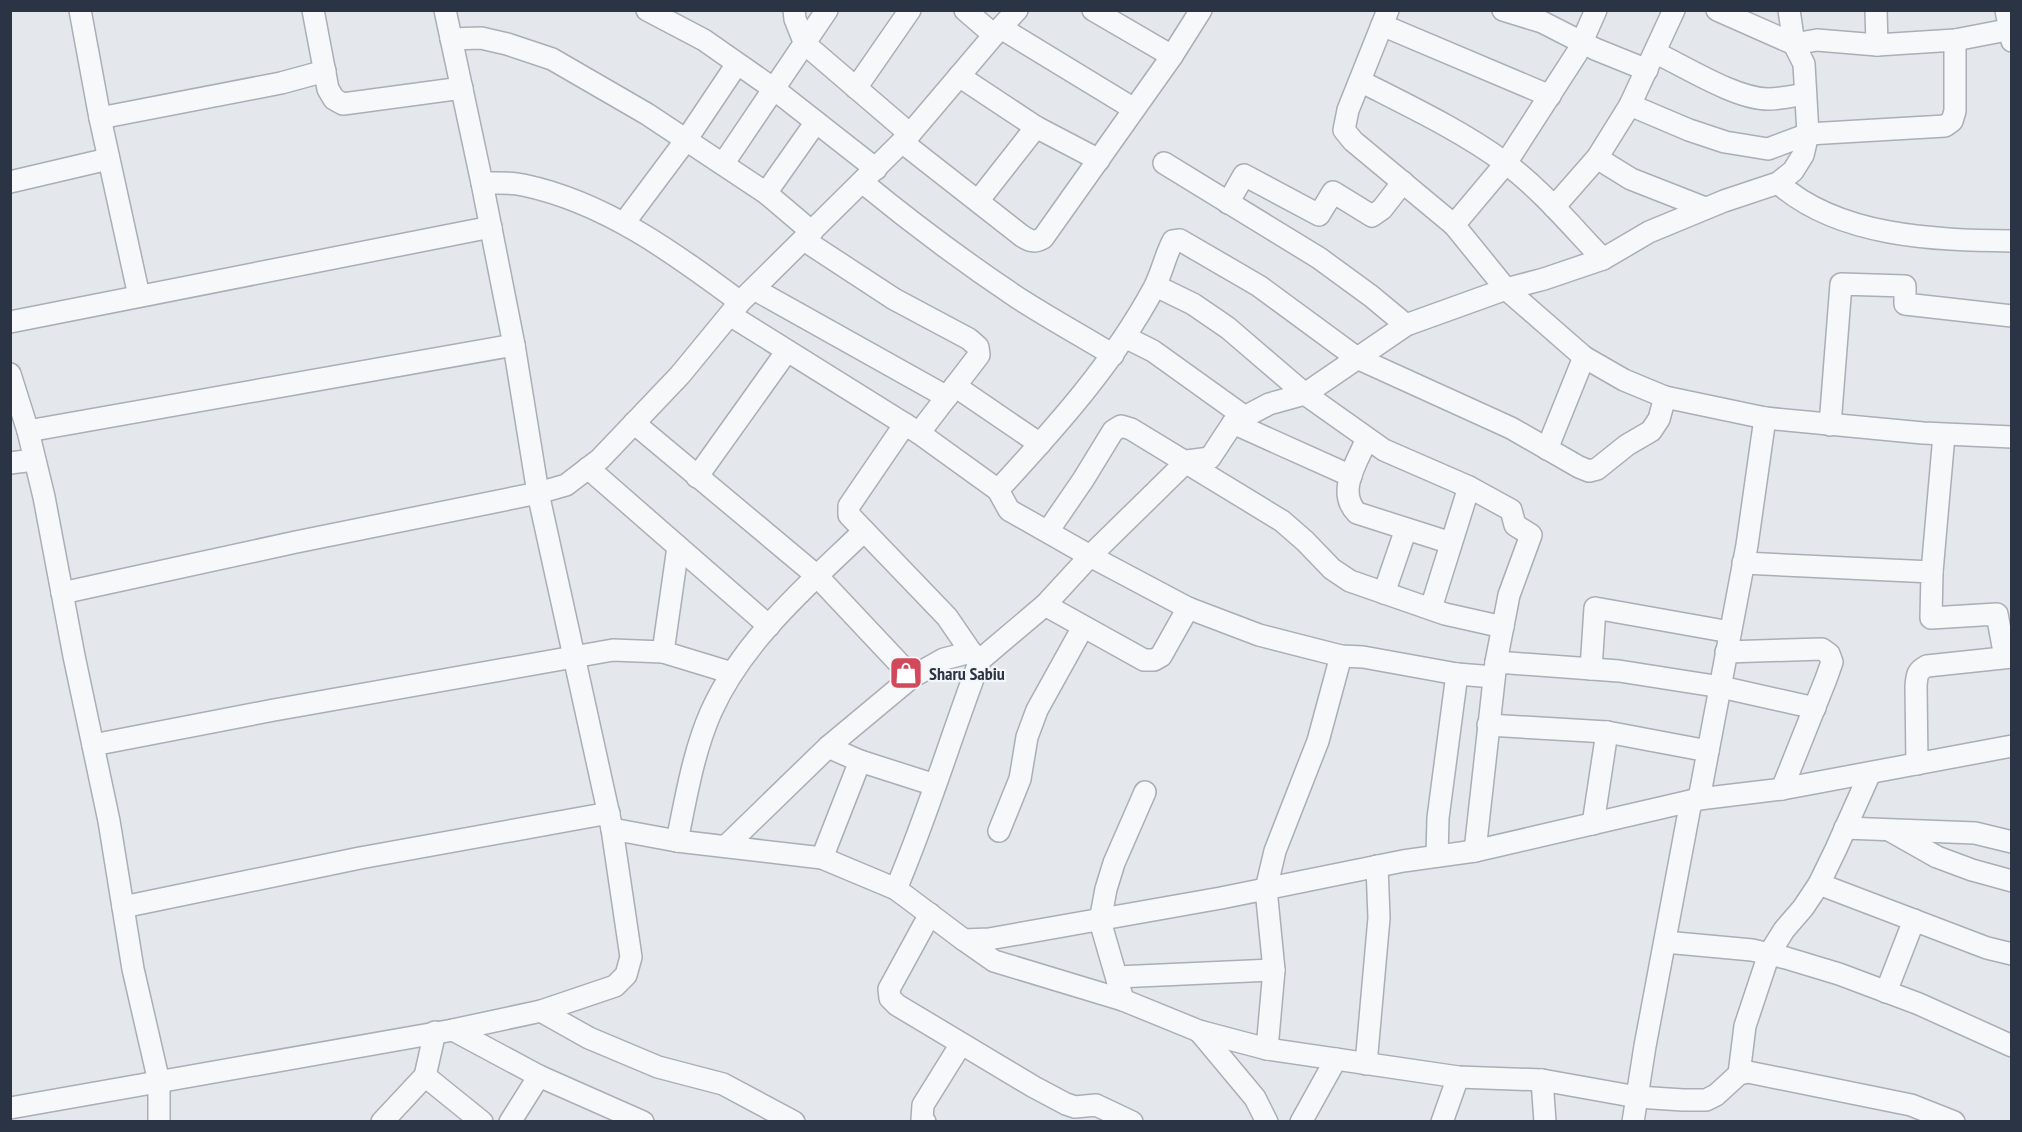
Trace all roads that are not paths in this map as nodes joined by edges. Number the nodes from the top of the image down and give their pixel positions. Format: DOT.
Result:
graph roads {
  1 [pos="81,10"];
  2 [pos="313,10"];
  3 [pos="445,10"];
  4 [pos="647,10"];
  5 [pos="794,10"];
  6 [pos="827,10"];
  7 [pos="910,10"];
  8 [pos="965,10"];
  9 [pos="1017,10"];
  10 [pos="1093,10"];
  11 [pos="1201,10"];
  12 [pos="1503,10"];
  13 [pos="1596,10"];
  14 [pos="1674,10"];
  15 [pos="1717,10"];
  16 [pos="1789,10"];
  17 [pos="1876,10"];
  18 [pos="1385,18"];
  19 [pos="2010,27"];
  20 [pos="998,31"];
  21 [pos="451,39"];
  22 [pos="1954,40"];
  23 [pos="1583,42"];
  24 [pos="806,44"];
  25 [pos="1794,44"];
  26 [pos="1877,45"];
  27 [pos="1172,56"];
  28 [pos="1652,61"];
  29 [pos="737,64"];
  30 [pos="325,71"];
  31 [pos="958,76"];
  32 [pos="1360,81"];
  33 [pos="462,88"];
  34 [pos="856,88"];
  35 [pos="774,89"];
  36 [pos="1805,94"];
  37 [pos="1550,96"];
  38 [pos="1630,105"];
  39 [pos="1134,109"];
  40 [pos="100,118"];
  41 [pos="816,122"];
  42 [pos="1036,127"];
  43 [pos="1808,134"];
  44 [pos="906,138"];
  45 [pos="686,140"];
  46 [pos="1597,158"];
  47 [pos="108,159"];
  48 [pos="1099,160"];
  49 [pos="1164,163"];
  50 [pos="1506,163"];
  51 [pos="723,165"];
  52 [pos="869,176"];
  53 [pos="10,182"];
  54 [pos="1402,182"];
  55 [pos="482,183"];
  56 [pos="1778,183"];
  57 [pos="766,193"];
  58 [pos="978,201"];
  59 [pos="1228,203"];
  60 [pos="1554,207"];
  61 [pos="1705,208"];
  62 [pos="624,223"];
  63 [pos="1454,225"];
  64 [pos="491,227"];
  65 [pos="808,236"];
  66 [pos="2012,241"];
  67 [pos="1603,259"];
  68 [pos="1156,286"];
  69 [pos="1506,289"];
  70 [pos="139,296"];
  71 [pos="741,302"];
  72 [pos="2012,316"];
  73 [pos="10,322"];
  74 [pos="1406,325"];
  75 [pos="1125,337"];
  76 [pos="514,345"];
  77 [pos="787,351"];
  78 [pos="1113,355"];
  79 [pos="1584,357"];
  80 [pos="1357,358"];
  81 [pos="10,374"];
  82 [pos="951,391"];
  83 [pos="1305,394"];
  84 [pos="1665,397"];
  85 [pos="1765,418"];
  86 [pos="1239,420"];
  87 [pos="634,423"];
  88 [pos="1830,425"];
  89 [pos="912,428"];
  90 [pos="28,431"];
  91 [pos="1944,435"];
  92 [pos="2012,438"];
  93 [pos="1367,439"];
  94 [pos="1040,444"];
  95 [pos="1547,449"];
  96 [pos="34,460"];
  97 [pos="1187,461"];
  98 [pos="10,463"];
  99 [pos="588,468"];
  100 [pos="1351,476"];
  101 [pos="697,477"];
  102 [pos="1469,487"];
  103 [pos="998,490"];
  104 [pos="538,493"];
  105 [pos="1406,529"];
  106 [pos="864,531"];
  107 [pos="1048,531"];
  108 [pos="1451,543"];
  109 [pos="678,547"];
  110 [pos="1090,556"];
  111 [pos="1743,563"];
  112 [pos="1932,572"];
  113 [pos="817,576"];
  114 [pos="62,592"];
  115 [pos="1384,593"];
  116 [pos="1045,605"];
  117 [pos="1188,608"];
  118 [pos="1431,608"];
  119 [pos="769,626"];
  120 [pos="1083,627"];
  121 [pos="1503,627"];
  122 [pos="1728,642"];
  123 [pos="663,652"];
  124 [pos="574,656"];
  125 [pos="975,656"];
  126 [pos="1341,656"];
  127 [pos="2008,657"];
  128 [pos="1495,669"];
  129 [pos="1592,669"];
  130 [pos="732,673"];
  131 [pos="1458,674"];
  132 [pos="912,677"];
  133 [pos="1721,687"];
  134 [pos="1815,708"];
  135 [pos="1488,725"];
  136 [pos="1607,732"];
  137 [pos="93,746"];
  138 [pos="2012,746"];
  139 [pos="828,747"];
  140 [pos="1708,751"];
  141 [pos="860,761"];
  142 [pos="1917,764"];
  143 [pos="1870,773"];
  144 [pos="935,785"];
  145 [pos="1782,789"];
  146 [pos="1145,792"];
  147 [pos="1695,800"];
  148 [pos="610,821"];
  149 [pos="1593,824"];
  150 [pos="1845,828"];
  151 [pos="1888,830"];
  152 [pos="999,831"];
  153 [pos="678,841"];
  154 [pos="2012,842"];
  155 [pos="726,846"];
  156 [pos="1475,850"];
  157 [pos="1437,856"];
  158 [pos="822,858"];
  159 [pos="1377,866"];
  160 [pos="2012,881"];
  161 [pos="1818,884"];
  162 [pos="896,889"];
  163 [pos="1266,889"];
  164 [pos="123,907"];
  165 [pos="930,914"];
  166 [pos="1914,920"];
  167 [pos="1100,921"];
  168 [pos="964,940"];
  169 [pos="1665,942"];
  170 [pos="1769,954"];
  171 [pos="2012,954"];
  172 [pos="1274,970"];
  173 [pos="1117,977"];
  174 [pos="1886,992"];
  175 [pos="1123,1000"];
  176 [pos="541,1011"];
  177 [pos="444,1031"];
  178 [pos="1199,1031"];
  179 [pos="961,1044"];
  180 [pos="2012,1046"];
  181 [pos="1267,1049"];
  182 [pos="1336,1059"];
  183 [pos="1366,1064"];
  184 [pos="1739,1074"];
  185 [pos="425,1076"];
  186 [pos="539,1076"];
  187 [pos="1458,1077"];
  188 [pos="1542,1080"];
  189 [pos="159,1082"];
  190 [pos="1637,1096"];
  191 [pos="10,1108"];
  192 [pos="1082,1113"];
  193 [pos="159,1122"];
  194 [pos="382,1122"];
  195 [pos="482,1122"];
  196 [pos="510,1122"];
  197 [pos="643,1122"];
  198 [pos="794,1122"];
  199 [pos="926,1122"];
  200 [pos="1132,1122"];
  201 [pos="1267,1122"];
  202 [pos="1301,1122"];
  203 [pos="1442,1122"];
  204 [pos="1545,1122"];
  205 [pos="1633,1122"];
  206 [pos="1954,1122"];
  1 -- 40 [label="street"];
  2 -- 30 [label="street"];
  3 -- 21 [label="street"];
  4 -- 29 [label="street"];
  5 -- 24 [label="street"];
  6 -- 24 [label="street"];
  7 -- 34 [label="street"];
  8 -- 20 [label="street"];
  9 -- 20 [label="street"];
  10 -- 27 [label="street"];
  11 -- 27 [label="street"];
  12 -- 23 [label="street"];
  13 -- 23 [label="street"];
  14 -- 28 [label="street"];
  15 -- 25 [label="street"];
  16 -- 25 [label="street"];
  17 -- 26 [label="street"];
  18 -- 32 [label="street"];
  18 -- 37 [label="street"];
  19 -- 22 [label="street"];
  20 -- 31 [label="street"];
  20 -- 39 [label="street"];
  21 -- 33 [label="street"];
  21 -- 45 [label="street"];
  22 -- 26 [label="street"];
  22 -- 43 [label="street"];
  23 -- 28 [label="street"];
  23 -- 37 [label="street"];
  24 -- 34 [label="street"];
  24 -- 35 [label="street"];
  25 -- 26 [label="street"];
  25 -- 36 [label="street"];
  27 -- 39 [label="street"];
  28 -- 36 [label="street"];
  28 -- 38 [label="street"];
  29 -- 35 [label="street"];
  29 -- 45 [label="street"];
  30 -- 33 [label="street"];
  30 -- 40 [label="street"];
  31 -- 42 [label="street"];
  31 -- 44 [label="street"];
  32 -- 50 [label="street"];
  32 -- 54 [label="street"];
  33 -- 55 [label="street"];
  34 -- 44 [label="street"];
  35 -- 41 [label="street"];
  35 -- 51 [label="street"];
  36 -- 43 [label="street"];
  37 -- 50 [label="street"];
  38 -- 43 [label="street"];
  38 -- 46 [label="street"];
  39 -- 48 [label="street"];
  40 -- 47 [label="street"];
  41 -- 52 [label="street"];
  41 -- 57 [label="street"];
  42 -- 48 [label="street"];
  42 -- 58 [label="street"];
  43 -- 56 [label="street"];
  44 -- 52 [label="street"];
  44 -- 58 [label="street"];
  45 -- 51 [label="street"];
  45 -- 62 [label="street"];
  46 -- 60 [label="street"];
  46 -- 61 [label="street"];
  47 -- 53 [label="street"];
  47 -- 70 [label="street"];
  48 -- 58 [label="street"];
  49 -- 59 [label="street"];
  50 -- 60 [label="street"];
  50 -- 63 [label="street"];
  51 -- 57 [label="street"];
  52 -- 65 [label="street"];
  52 -- 78 [label="street"];
  54 -- 59 [label="street"];
  54 -- 63 [label="street"];
  55 -- 62 [label="street"];
  55 -- 64 [label="street"];
  56 -- 61 [label="street"];
  56 -- 66 [label="street"];
  57 -- 65 [label="street"];
  59 -- 74 [label="street"];
  60 -- 67 [label="street"];
  61 -- 67 [label="street"];
  62 -- 71 [label="street"];
  63 -- 69 [label="street"];
  64 -- 70 [label="street"];
  64 -- 76 [label="street"];
  65 -- 71 [label="street"];
  65 -- 82 [label="street"];
  67 -- 69 [label="street"];
  68 -- 75 [label="street"];
  68 -- 80 [label="street"];
  68 -- 83 [label="street"];
  69 -- 74 [label="street"];
  69 -- 79 [label="street"];
  70 -- 73 [label="street"];
  71 -- 77 [label="street"];
  71 -- 82 [label="street"];
  71 -- 87 [label="street"];
  72 -- 88 [label="street"];
  74 -- 80 [label="street"];
  75 -- 78 [label="street"];
  75 -- 86 [label="street"];
  76 -- 90 [label="street"];
  76 -- 104 [label="street"];
  77 -- 89 [label="street"];
  77 -- 101 [label="street"];
  78 -- 94 [label="street"];
  79 -- 84 [label="street"];
  79 -- 95 [label="street"];
  80 -- 83 [label="street"];
  80 -- 95 [label="street"];
  81 -- 90 [label="street"];
  82 -- 89 [label="street"];
  82 -- 94 [label="street"];
  83 -- 86 [label="street"];
  83 -- 93 [label="street"];
  84 -- 85 [label="street"];
  84 -- 95 [label="street"];
  85 -- 88 [label="street"];
  85 -- 111 [label="street"];
  86 -- 97 [label="street"];
  86 -- 100 [label="street"];
  87 -- 99 [label="street"];
  87 -- 101 [label="street"];
  88 -- 91 [label="street"];
  89 -- 103 [label="street"];
  89 -- 106 [label="street"];
  90 -- 96 [label="street"];
  91 -- 92 [label="street"];
  91 -- 112 [label="street"];
  93 -- 100 [label="street"];
  93 -- 102 [label="street"];
  94 -- 103 [label="street"];
  96 -- 98 [label="street"];
  96 -- 114 [label="street"];
  97 -- 107 [label="street"];
  97 -- 110 [label="street"];
  97 -- 115 [label="street"];
  99 -- 104 [label="street"];
  99 -- 109 [label="street"];
  100 -- 105 [label="street"];
  101 -- 113 [label="street"];
  102 -- 108 [label="street"];
  102 -- 121 [label="street"];
  103 -- 107 [label="street"];
  104 -- 114 [label="street"];
  104 -- 124 [label="street"];
  105 -- 108 [label="street"];
  105 -- 115 [label="street"];
  106 -- 113 [label="street"];
  106 -- 125 [label="street"];
  107 -- 110 [label="street"];
  108 -- 118 [label="street"];
  109 -- 119 [label="street"];
  109 -- 123 [label="street"];
  110 -- 116 [label="street"];
  110 -- 117 [label="street"];
  111 -- 112 [label="street"];
  111 -- 122 [label="street"];
  112 -- 127 [label="street"];
  113 -- 119 [label="street"];
  113 -- 132 [label="street"];
  114 -- 137 [label="street"];
  115 -- 118 [label="street"];
  116 -- 120 [label="street"];
  116 -- 125 [label="street"];
  117 -- 120 [label="street"];
  117 -- 126 [label="street"];
  118 -- 121 [label="street"];
  119 -- 130 [label="street"];
  120 -- 152 [label="street"];
  121 -- 128 [label="street"];
  122 -- 129 [label="street"];
  122 -- 133 [label="street"];
  122 -- 134 [label="street"];
  123 -- 124 [label="street"];
  123 -- 130 [label="street"];
  124 -- 137 [label="street"];
  124 -- 148 [label="street"];
  125 -- 132 [label="street"];
  125 -- 144 [label="street"];
  126 -- 131 [label="street"];
  126 -- 163 [label="street"];
  127 -- 142 [label="street"];
  128 -- 129 [label="street"];
  128 -- 131 [label="street"];
  128 -- 135 [label="street"];
  129 -- 133 [label="street"];
  130 -- 153 [label="street"];
  131 -- 157 [label="street"];
  132 -- 139 [label="street"];
  133 -- 134 [label="street"];
  133 -- 140 [label="street"];
  134 -- 145 [label="street"];
  135 -- 136 [label="street"];
  135 -- 156 [label="street"];
  136 -- 140 [label="street"];
  136 -- 149 [label="street"];
  137 -- 164 [label="street"];
  138 -- 142 [label="street"];
  139 -- 141 [label="street"];
  139 -- 155 [label="street"];
  140 -- 147 [label="street"];
  141 -- 144 [label="street"];
  141 -- 158 [label="street"];
  142 -- 143 [label="street"];
  143 -- 145 [label="street"];
  143 -- 150 [label="street"];
  144 -- 162 [label="street"];
  145 -- 147 [label="street"];
  146 -- 167 [label="street"];
  147 -- 149 [label="street"];
  147 -- 169 [label="street"];
  148 -- 153 [label="street"];
  148 -- 164 [label="street"];
  148 -- 176 [label="street"];
  149 -- 156 [label="street"];
  150 -- 151 [label="street"];
  150 -- 161 [label="street"];
  151 -- 154 [label="street"];
  151 -- 160 [label="street"];
  153 -- 155 [label="street"];
  155 -- 158 [label="street"];
  156 -- 157 [label="street"];
  157 -- 159 [label="street"];
  158 -- 162 [label="street"];
  159 -- 163 [label="street"];
  159 -- 183 [label="street"];
  161 -- 166 [label="street"];
  161 -- 170 [label="street"];
  162 -- 165 [label="street"];
  163 -- 167 [label="street"];
  163 -- 172 [label="street"];
  164 -- 189 [label="street"];
  165 -- 168 [label="street"];
  165 -- 179 [label="street"];
  166 -- 171 [label="street"];
  166 -- 174 [label="street"];
  167 -- 168 [label="street"];
  167 -- 173 [label="street"];
  168 -- 175 [label="street"];
  169 -- 170 [label="street"];
  169 -- 190 [label="street"];
  170 -- 174 [label="street"];
  170 -- 184 [label="street"];
  172 -- 173 [label="street"];
  172 -- 181 [label="street"];
  173 -- 175 [label="street"];
  174 -- 180 [label="street"];
  175 -- 178 [label="street"];
  176 -- 177 [label="street"];
  176 -- 198 [label="street"];
  177 -- 185 [label="street"];
  177 -- 186 [label="street"];
  177 -- 189 [label="street"];
  178 -- 181 [label="street"];
  178 -- 201 [label="street"];
  179 -- 192 [label="street"];
  179 -- 199 [label="street"];
  181 -- 182 [label="street"];
  182 -- 183 [label="street"];
  182 -- 202 [label="street"];
  183 -- 187 [label="street"];
  184 -- 190 [label="street"];
  184 -- 206 [label="street"];
  185 -- 194 [label="street"];
  185 -- 195 [label="street"];
  186 -- 196 [label="street"];
  186 -- 197 [label="street"];
  187 -- 188 [label="street"];
  187 -- 203 [label="street"];
  188 -- 190 [label="street"];
  188 -- 204 [label="street"];
  189 -- 191 [label="street"];
  189 -- 193 [label="street"];
  190 -- 205 [label="street"];
  192 -- 200 [label="street"];
}
